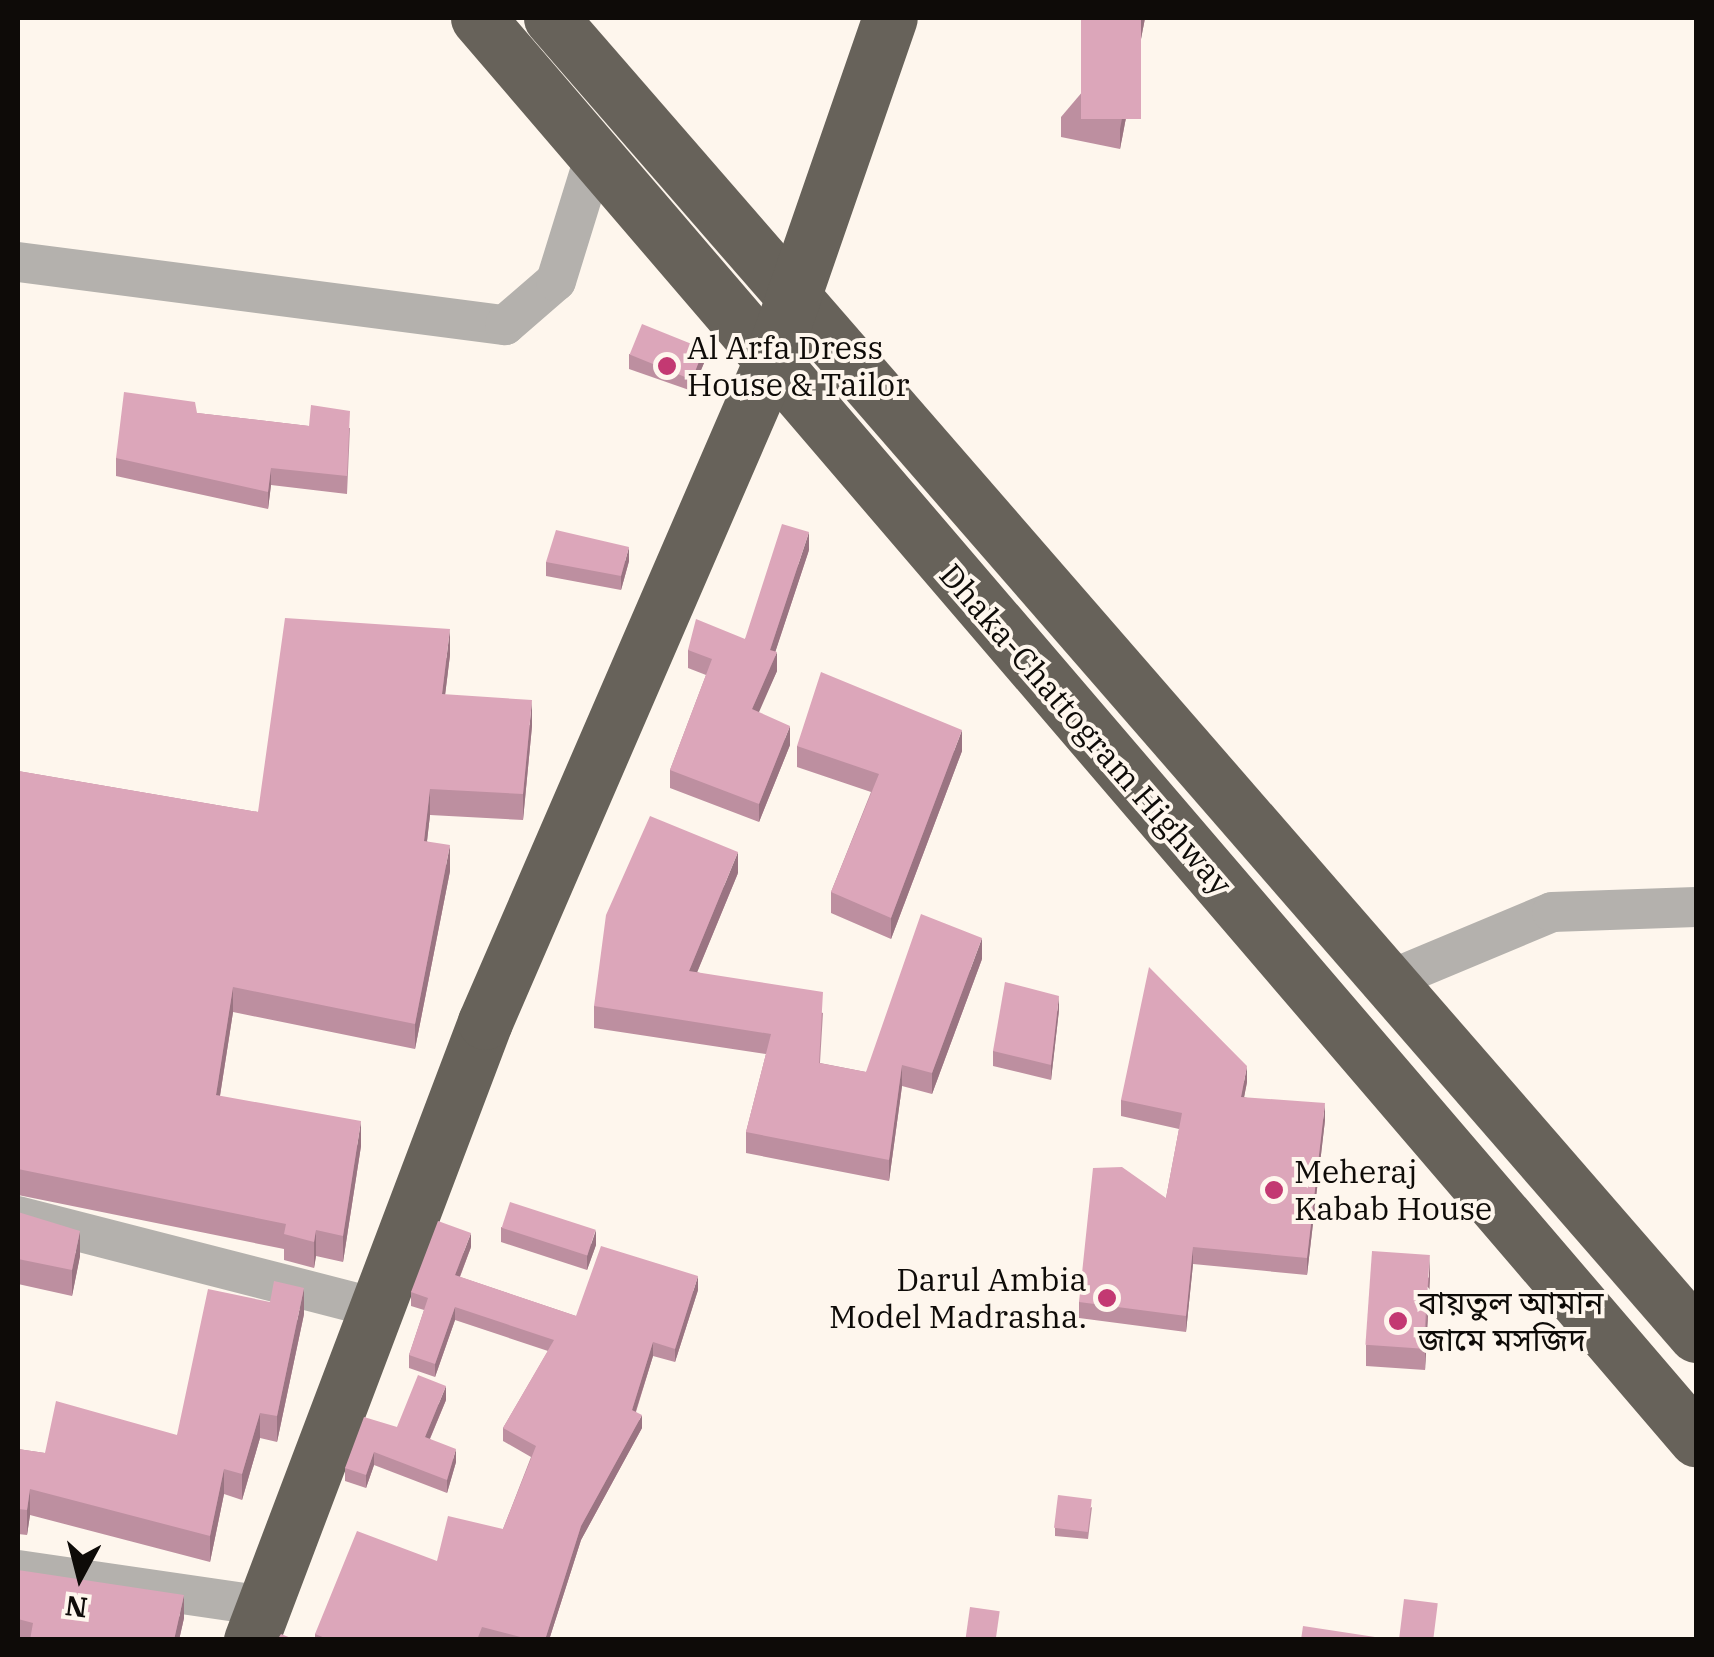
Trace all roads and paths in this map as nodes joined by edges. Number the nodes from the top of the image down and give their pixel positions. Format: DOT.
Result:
graph roads {
  1 [pos="478,18"];
  2 [pos="551,18"];
  3 [pos="890,18"];
  4 [pos="595,155"];
  5 [pos="18,262"];
  6 [pos="792,304"];
  7 [pos="771,361"];
  8 [pos="1696,907"];
  9 [pos="1392,979"];
  10 [pos="18,1216"];
  11 [pos="376,1308"];
  12 [pos="1696,1335"];
  13 [pos="1696,1439"];
  14 [pos="18,1570"];
  15 [pos="258,1623"];
  1 -- 4 [label="highway, Dhaka-Chattogram Highway"];
  2 -- 6 [label="highway, Dhaka-Chattogram Highway"];
  3 -- 6 [label="highway"];
  4 -- 5 [label="street"];
  4 -- 7 [label="highway, Dhaka-Chattogram Highway"];
  6 -- 7 [label="highway"];
  6 -- 9 [label="highway, Dhaka-Chattogram Highway"];
  7 -- 11 [label="highway"];
  7 -- 13 [label="highway, Dhaka-Chattogram Highway"];
  8 -- 9 [label="street"];
  9 -- 12 [label="highway, Dhaka-Chattogram Highway"];
  10 -- 11 [label="street"];
  11 -- 15 [label="highway"];
  14 -- 15 [label="street"];
}
